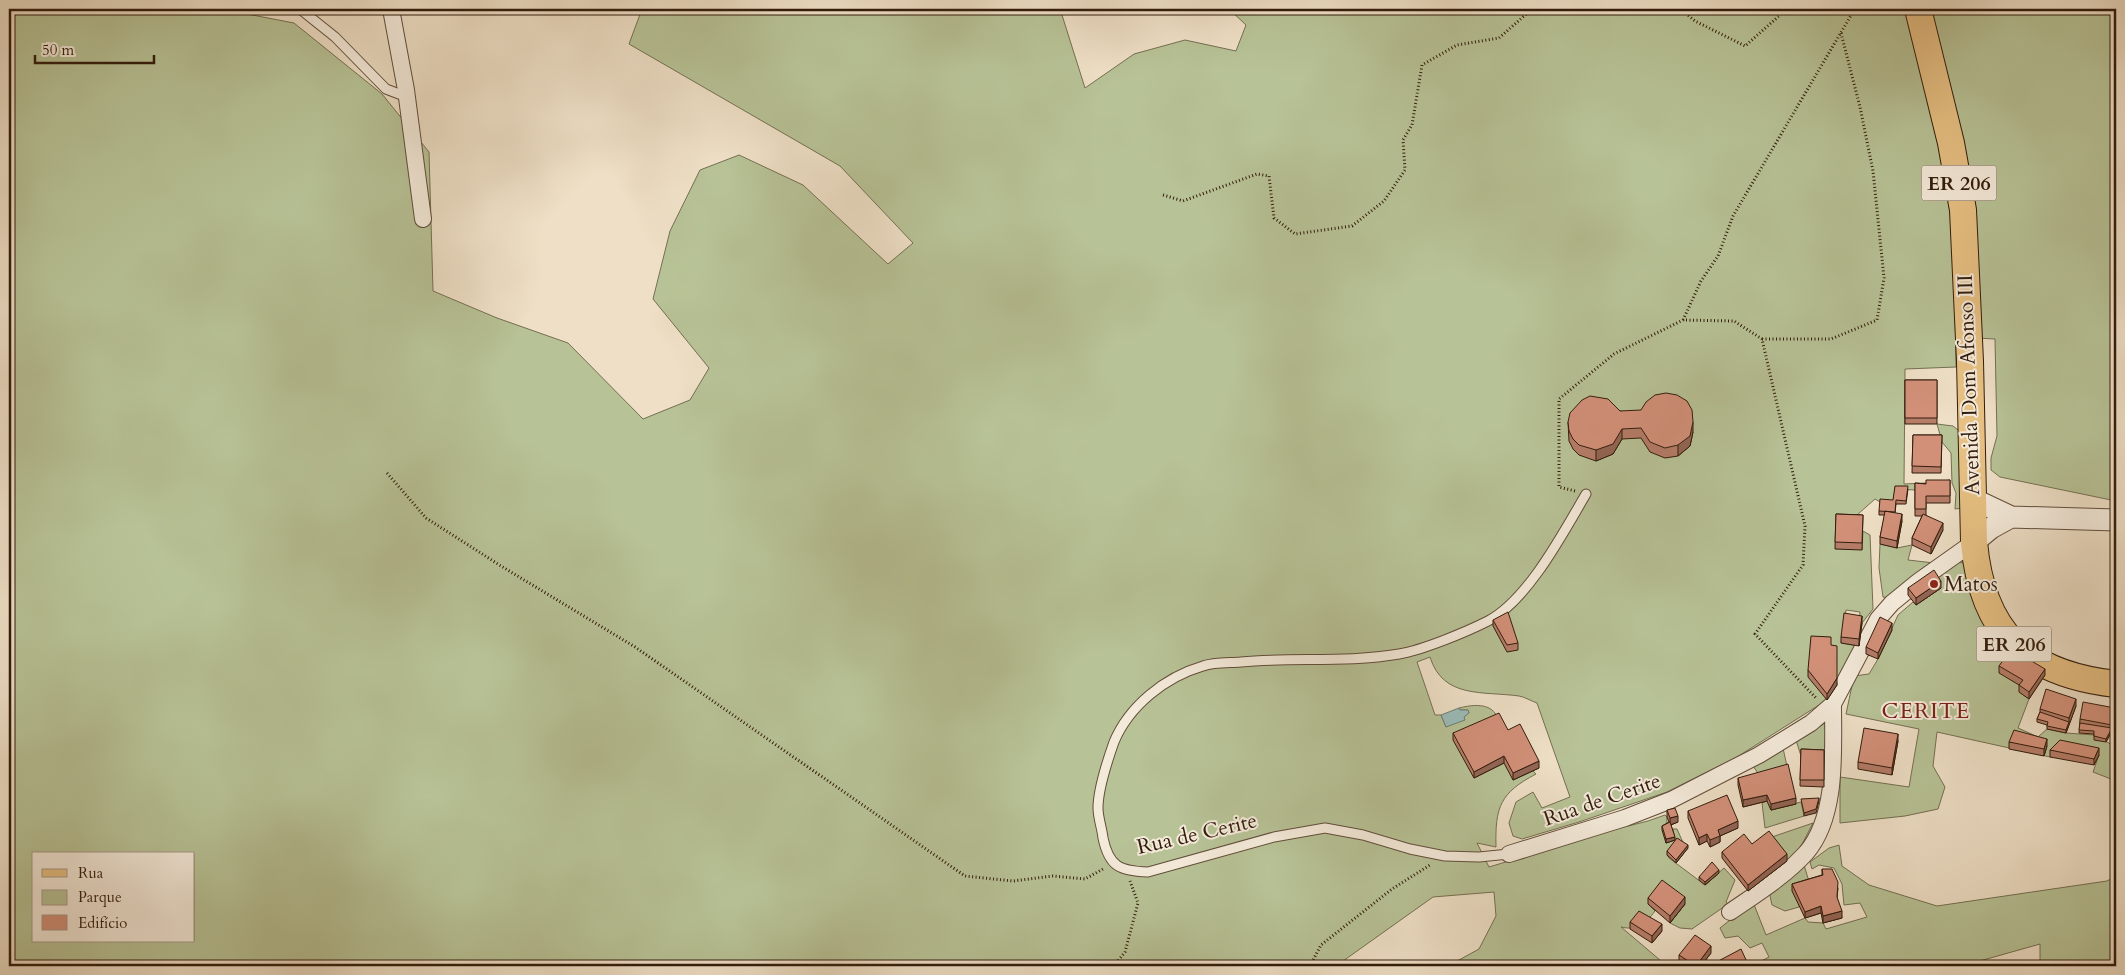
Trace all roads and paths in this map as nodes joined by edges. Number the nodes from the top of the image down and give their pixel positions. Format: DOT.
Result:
graph roads {
  1 [pos="300,9"];
  2 [pos="391,9"];
  3 [pos="1532,9"];
  4 [pos="1680,9"];
  5 [pos="1781,9"];
  6 [pos="1853,9"];
  7 [pos="1918,9"];
  8 [pos="1841,33"];
  9 [pos="407,97"];
  10 [pos="1163,195"];
  11 [pos="423,219"];
  12 [pos="1683,320"];
  13 [pos="1762,339"];
  14 [pos="387,473"];
  15 [pos="1586,494"];
  16 [pos="1973,499"];
  17 [pos="2011,517"];
  18 [pos="2116,520"];
  19 [pos="1974,542"];
  20 [pos="2116,684"];
  21 [pos="1830,707"];
  22 [pos="1509,854"];
  23 [pos="1445,856"];
  24 [pos="1113,864"];
  25 [pos="1127,872"];
  26 [pos="1730,912"];
  27 [pos="1114,966"];
  28 [pos="1310,966"];
  1 -- 9 [label="lane"];
  2 -- 9 [label="street"];
  3 -- 10 [label="path"];
  4 -- 5 [label="path"];
  6 -- 8 [label="path"];
  7 -- 16 [label="main road, Avenida Dom Afonso III / ER 206"];
  8 -- 12 [label="path"];
  8 -- 13 [label="path"];
  9 -- 11 [label="street"];
  12 -- 13 [label="path"];
  12 -- 15 [label="path"];
  13 -- 21 [label="path"];
  14 -- 24 [label="path"];
  15 -- 24 [label="lane, Rua de Cerite"];
  16 -- 17 [label="street"];
  16 -- 19 [label="main road, Avenida Dom Afonso III / ER 206"];
  17 -- 18 [label="street"];
  17 -- 19 [label="street"];
  19 -- 20 [label="main road, Avenida Dom Afonso III / ER 206"];
  19 -- 21 [label="street, Rua de Cerite"];
  21 -- 22 [label="street, Rua de Cerite"];
  21 -- 26 [label="street, Rua de Cerite"];
  22 -- 23 [label="lane, Rua de Cerite"];
  23 -- 25 [label="lane, Rua de Cerite"];
  23 -- 28 [label="path"];
  24 -- 25 [label="lane, Rua de Cerite"];
  25 -- 27 [label="path"];
}
